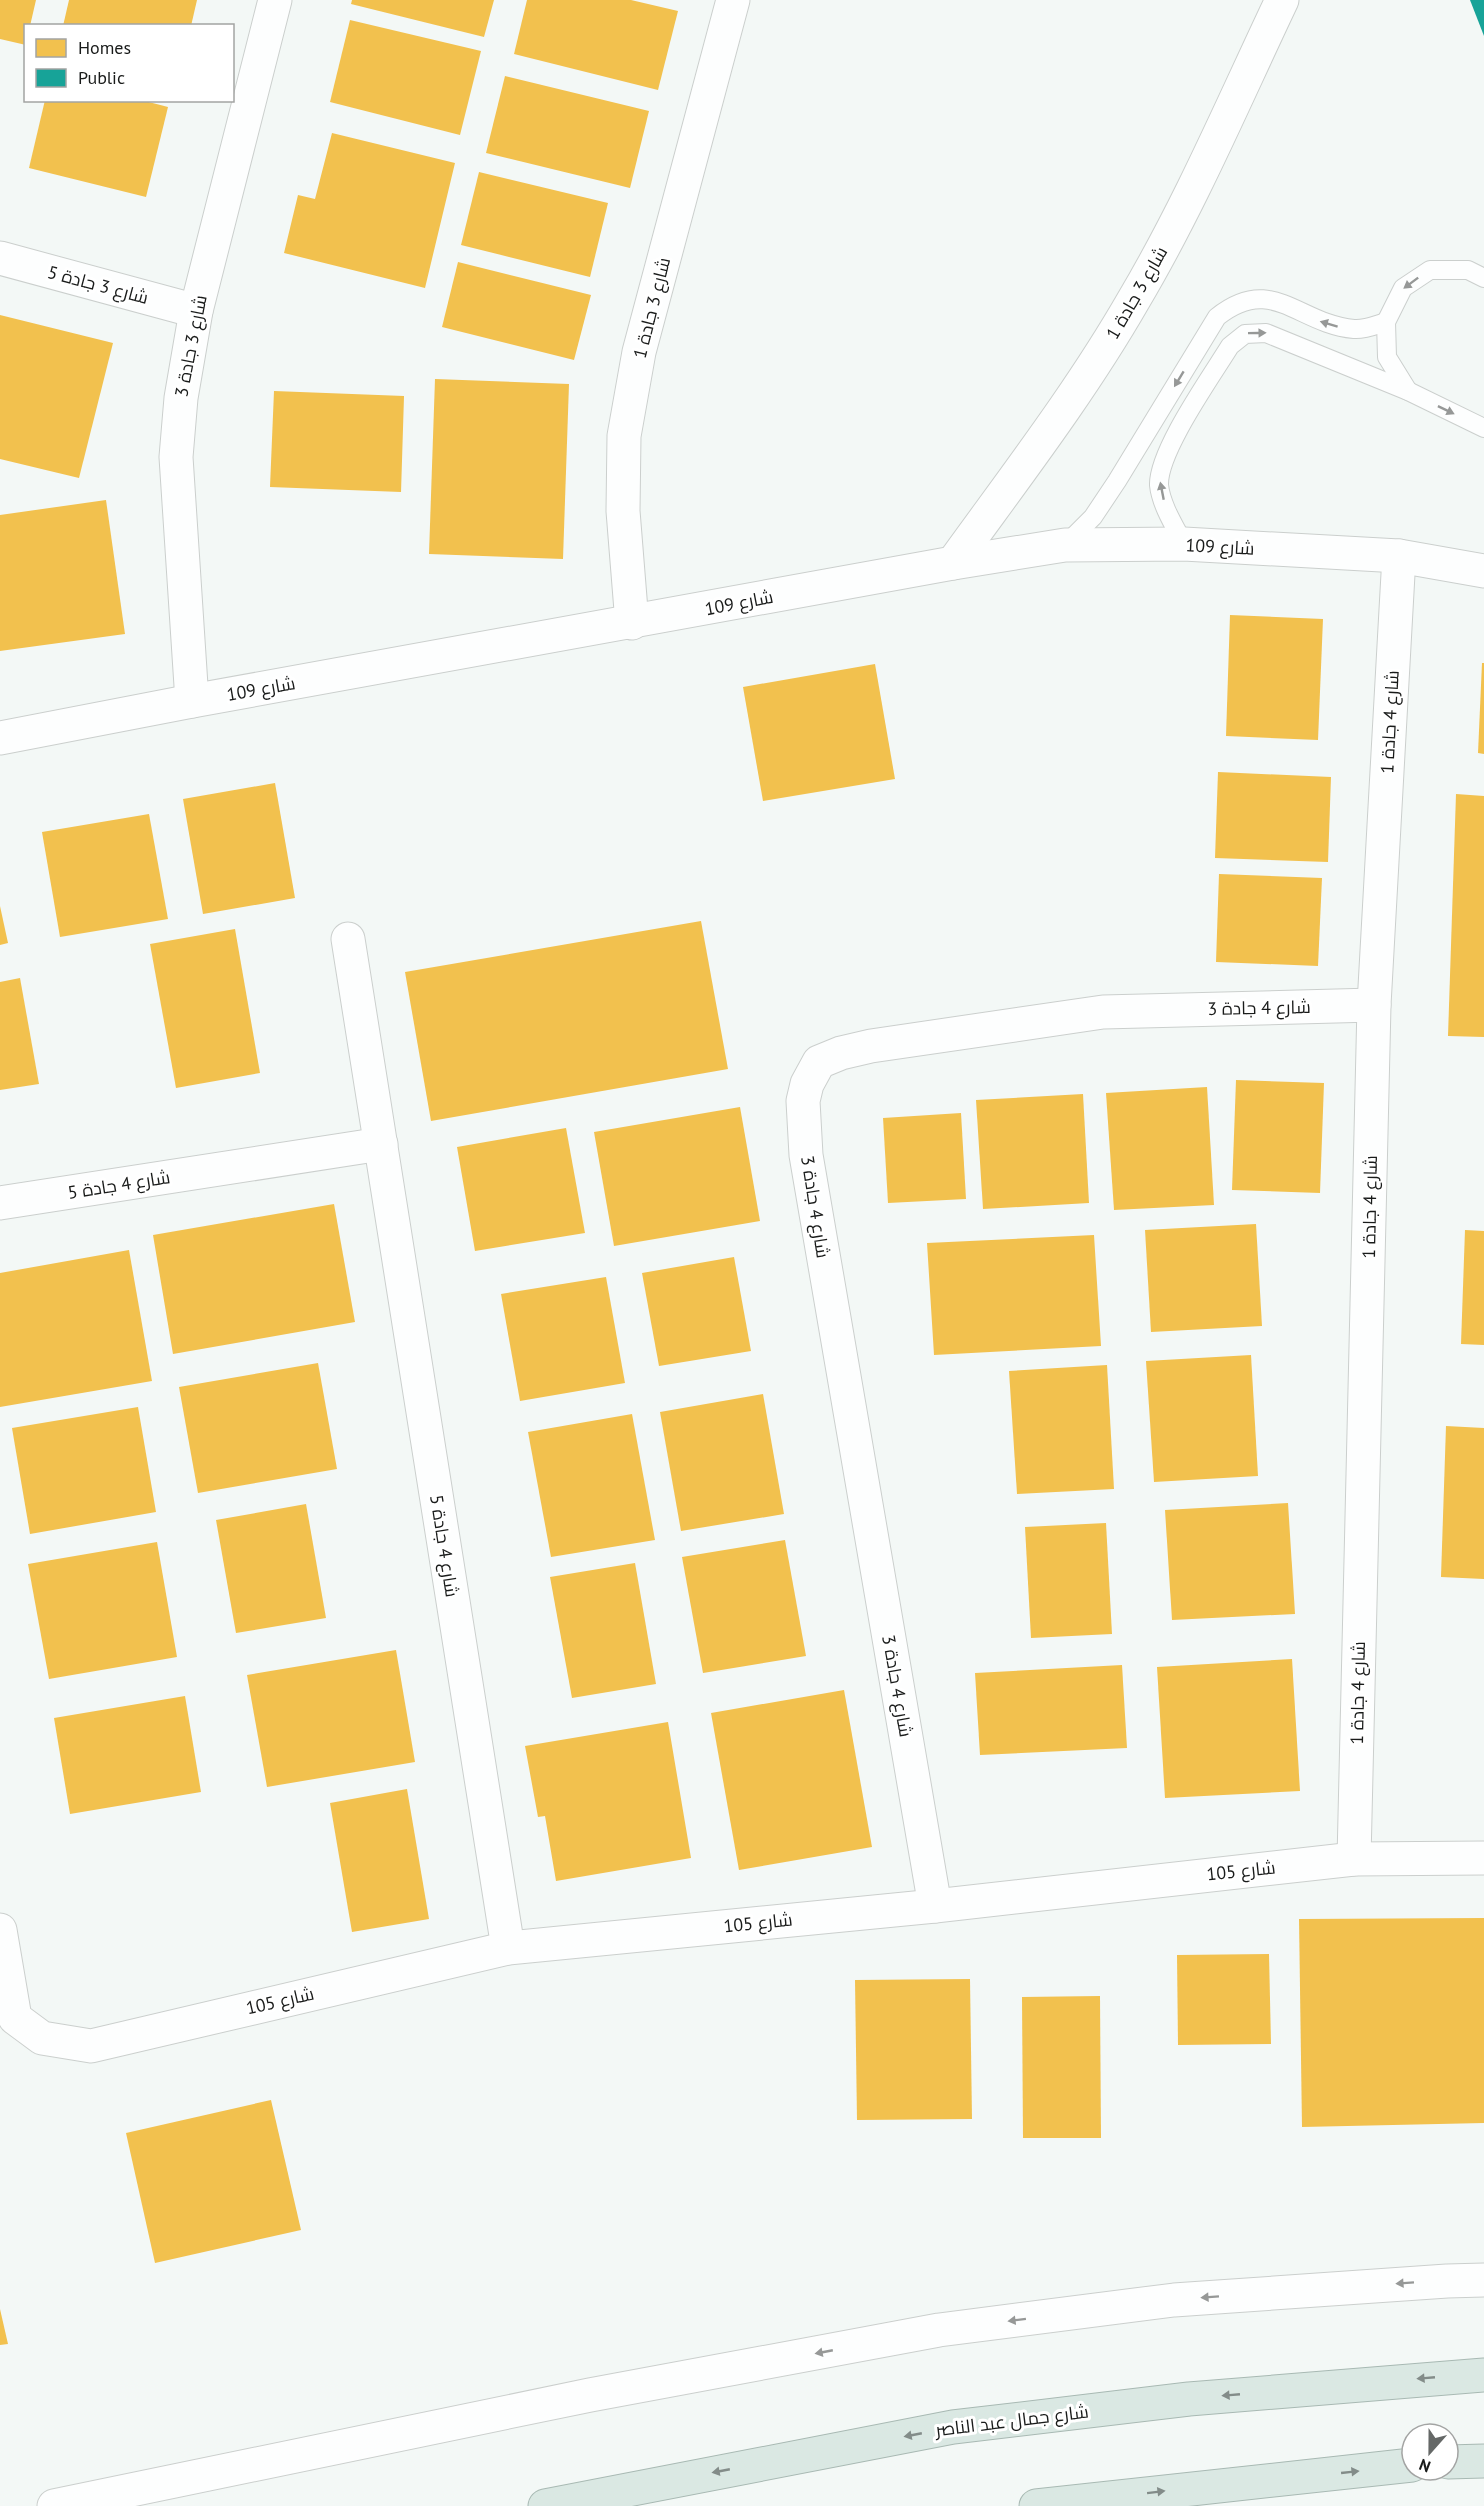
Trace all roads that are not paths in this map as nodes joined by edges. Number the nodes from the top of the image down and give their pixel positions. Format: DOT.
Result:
graph roads {
  1 [pos="275,0"];
  2 [pos="733,0"];
  3 [pos="1282,0"];
  4 [pos="0,258"];
  5 [pos="1484,278"];
  6 [pos="196,312"];
  7 [pos="1386,322"];
  8 [pos="1408,391"];
  9 [pos="1484,428"];
  10 [pos="1184,544"];
  11 [pos="1065,545"];
  12 [pos="1399,556"];
  13 [pos="953,563"];
  14 [pos="1484,571"];
  15 [pos="632,623"];
  16 [pos="192,701"];
  17 [pos="0,738"];
  18 [pos="348,939"];
  19 [pos="1374,1005"];
  20 [pos="381,1144"];
  21 [pos="0,1203"];
  22 [pos="1484,1857"];
  23 [pos="1354,1859"];
  24 [pos="934,1906"];
  25 [pos="0,1930"];
  26 [pos="508,1948"];
  27 [pos="1484,2273"];
  28 [pos="1447,2280"];
  29 [pos="1484,2280"];
  30 [pos="1484,2375"];
  31 [pos="1484,2461"];
  32 [pos="1460,2462"];
  33 [pos="1400,2466"];
  34 [pos="54,2506"];
  35 [pos="545,2506"];
  36 [pos="1036,2506"];
  1 -- 6 [label="street, شارع 3 جادة 3"];
  2 -- 15 [label="street, شارع 3 جادة 1"];
  3 -- 13 [label="street, شارع 3 جادة 1"];
  4 -- 6 [label="street, شارع 3 جادة 5"];
  5 -- 7 [label="lane, one-way"];
  6 -- 16 [label="street, شارع 3 جادة 3"];
  7 -- 8 [label="lane"];
  7 -- 11 [label="lane, one-way"];
  8 -- 9 [label="lane, one-way"];
  10 -- 8 [label="lane, one-way"];
  10 -- 11 [label="street, شارع 109"];
  10 -- 12 [label="street, شارع 109"];
  11 -- 13 [label="street, شارع 109"];
  12 -- 14 [label="street, شارع 109"];
  12 -- 19 [label="street, شارع 4 جادة 1"];
  13 -- 15 [label="street, شارع 109"];
  15 -- 16 [label="street, شارع 109"];
  16 -- 17 [label="street, شارع 109"];
  18 -- 20 [label="street, شارع 4 جادة 5"];
  19 -- 23 [label="street, شارع 4 جادة 1"];
  19 -- 24 [label="street, شارع 4 جادة 3"];
  20 -- 21 [label="street, شارع 4 جادة 5"];
  20 -- 26 [label="street, شارع 4 جادة 5"];
  22 -- 23 [label="street, شارع 105"];
  23 -- 24 [label="street, شارع 105"];
  24 -- 26 [label="street, شارع 105"];
  25 -- 26 [label="street, شارع 105"];
  27 -- 28 [label="street"];
  28 -- 29 [label="street"];
  28 -- 34 [label="street, one-way"];
  30 -- 35 [label="highway, شارع جمال عبد الناصر, one-way"];
  31 -- 32 [label="highway"];
  36 -- 33 [label="highway, one-way"];
}
